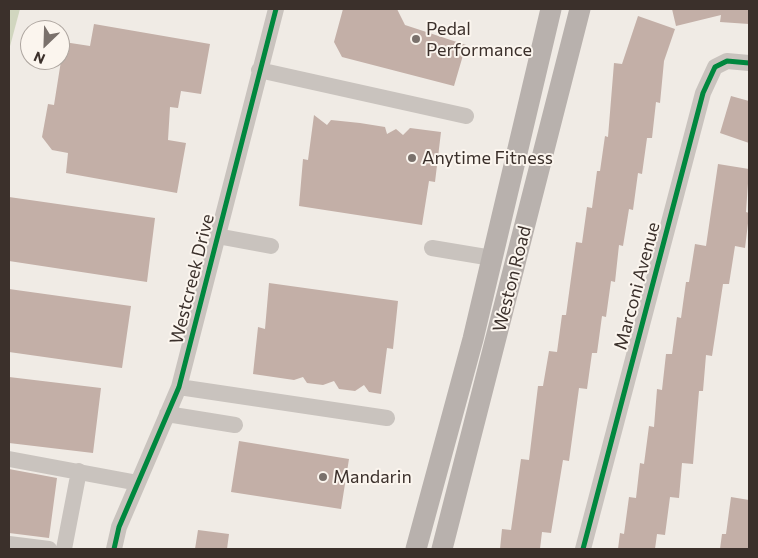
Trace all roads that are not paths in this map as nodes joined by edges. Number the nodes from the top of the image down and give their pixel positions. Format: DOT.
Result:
graph roads {
  1 [pos="276,9"];
  2 [pos="551,9"];
  3 [pos="580,9"];
  4 [pos="749,63"];
  5 [pos="259,70"];
  6 [pos="466,116"];
  7 [pos="217,236"];
  8 [pos="271,246"];
  9 [pos="432,248"];
  10 [pos="492,258"];
  11 [pos="179,386"];
  12 [pos="167,414"];
  13 [pos="387,418"];
  14 [pos="235,425"];
  15 [pos="9,459"];
  16 [pos="79,471"];
  17 [pos="138,484"];
  18 [pos="9,544"];
  19 [pos="50,549"];
  20 [pos="64,549"];
  21 [pos="114,549"];
  22 [pos="416,549"];
  23 [pos="442,549"];
  24 [pos="583,549"];
  1 -- 5 [label="street, Westcreek Drive"];
  2 -- 10 [label="main road, Weston Road"];
  3 -- 23 [label="main road, Weston Road"];
  4 -- 24 [label="street, Marconi Avenue"];
  5 -- 6 [label="street"];
  5 -- 7 [label="street, Westcreek Drive"];
  7 -- 8 [label="street"];
  7 -- 11 [label="street, Westcreek Drive"];
  9 -- 10 [label="street"];
  10 -- 22 [label="main road, Weston Road"];
  11 -- 12 [label="street, Westcreek Drive"];
  11 -- 13 [label="street"];
  12 -- 14 [label="street"];
  12 -- 17 [label="street, Westcreek Drive"];
  15 -- 16 [label="street"];
  16 -- 17 [label="street"];
  16 -- 20 [label="street"];
  17 -- 21 [label="street, Westcreek Drive"];
  18 -- 19 [label="street"];
}
